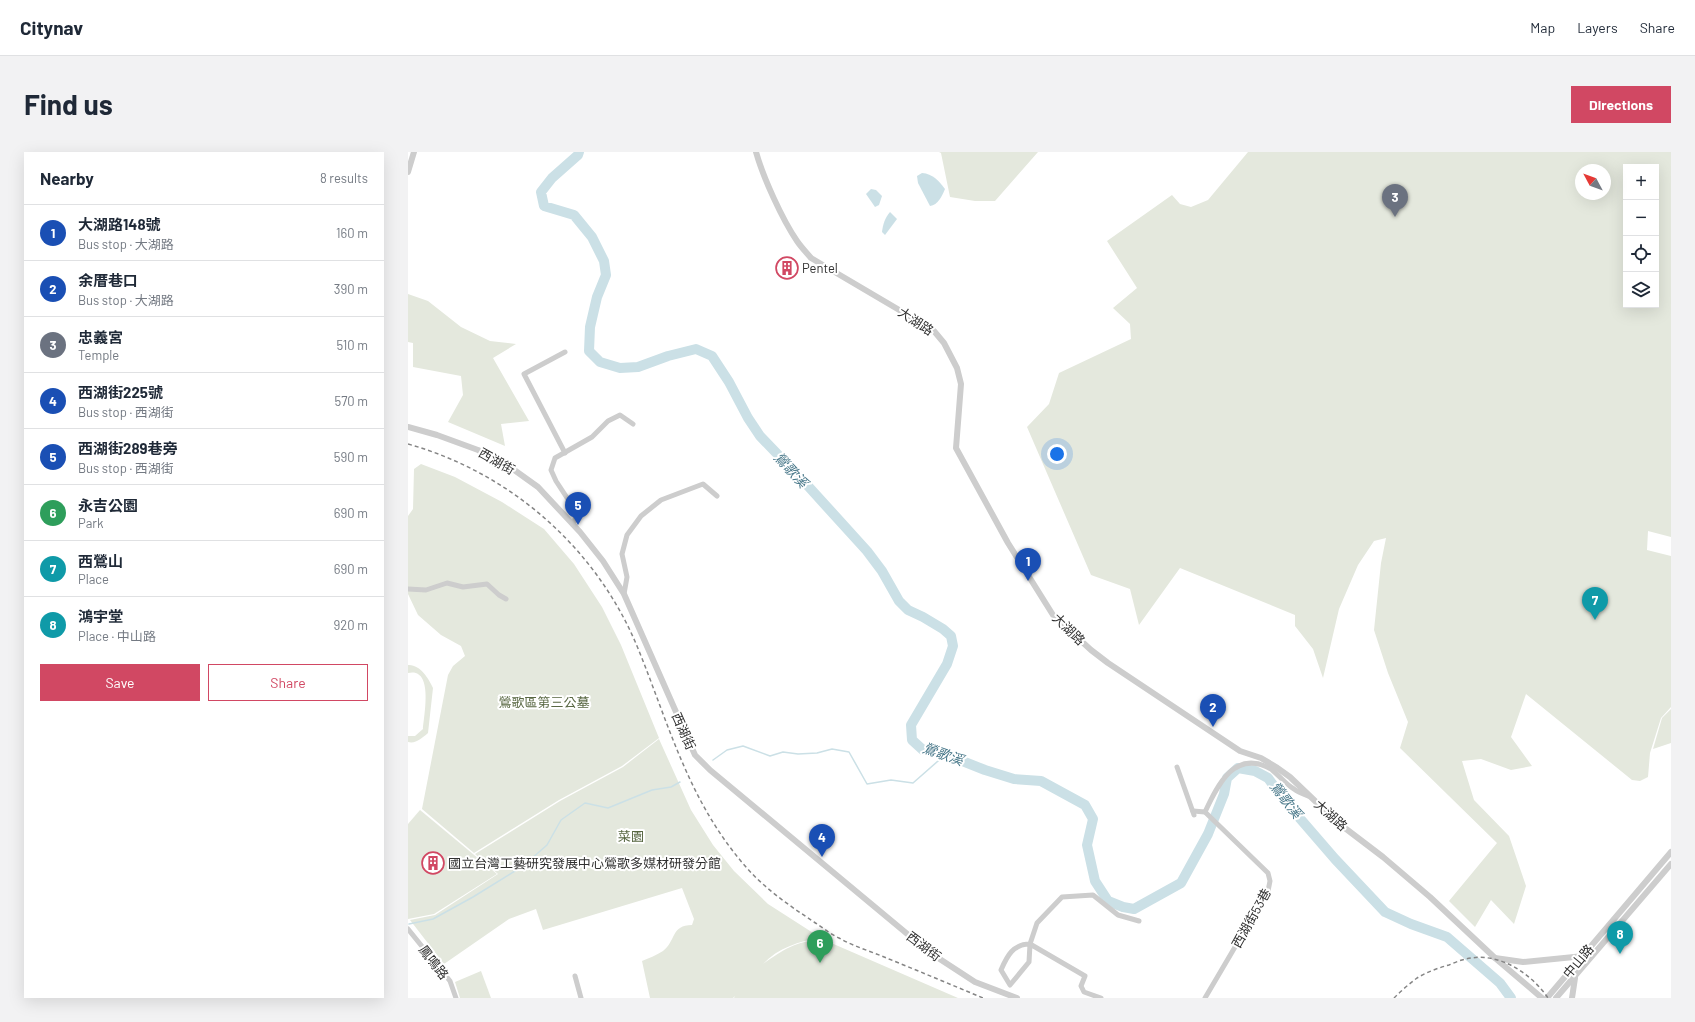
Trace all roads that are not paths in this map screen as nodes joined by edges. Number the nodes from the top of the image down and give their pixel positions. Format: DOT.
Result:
graph roads {
  1 [pos="414,152"];
  2 [pos="756,152"];
  3 [pos="408,172"];
  4 [pos="565,352"];
  5 [pos="633,424"];
  6 [pos="408,427"];
  7 [pos="565,453"];
  8 [pos="717,496"];
  9 [pos="573,525"];
  10 [pos="408,589"];
  11 [pos="624,594"];
  12 [pos="506,600"];
  13 [pos="1177,767"];
  14 [pos="1311,797"];
  15 [pos="1205,812"];
  16 [pos="1671,852"];
  17 [pos="1671,864"];
  18 [pos="1139,921"];
  19 [pos="408,929"];
  20 [pos="1030,944"];
  21 [pos="1582,955"];
  22 [pos="1495,958"];
  23 [pos="1591,958"];
  24 [pos="575,976"];
  25 [pos="1575,977"];
  26 [pos="456,998"];
  27 [pos="581,998"];
  28 [pos="1017,998"];
  29 [pos="1101,998"];
  30 [pos="1205,998"];
  31 [pos="1542,998"];
  32 [pos="1547,998"];
  33 [pos="1556,998"];
  34 [pos="1572,998"];
  1 -- 3 [label="street"];
  2 -- 14 [label="street, 大湖路"];
  4 -- 7 [label="street"];
  5 -- 7 [label="street"];
  6 -- 9 [label="street, 西湖街"];
  7 -- 9 [label="street"];
  8 -- 11 [label="street"];
  9 -- 11 [label="street, 西湖街"];
  10 -- 12 [label="street"];
  11 -- 28 [label="street, 西湖街"];
  13 -- 15 [label="street"];
  14 -- 15 [label="street"];
  14 -- 22 [label="street, 大湖路"];
  15 -- 30 [label="street, 西湖街53巷"];
  16 -- 21 [label="street, 中山路"];
  17 -- 23 [label="street, 中山路"];
  18 -- 20 [label="street"];
  19 -- 26 [label="street, 鳳鳴路"];
  20 -- 20 [label="street"];
  20 -- 29 [label="street"];
  21 -- 22 [label="street"];
  21 -- 23 [label="street"];
  21 -- 32 [label="street, 中山路"];
  22 -- 31 [label="street, 大湖路"];
  23 -- 25 [label="street, 中山路"];
  24 -- 27 [label="street"];
  25 -- 33 [label="street, 中山路"];
  25 -- 34 [label="street"];
}
